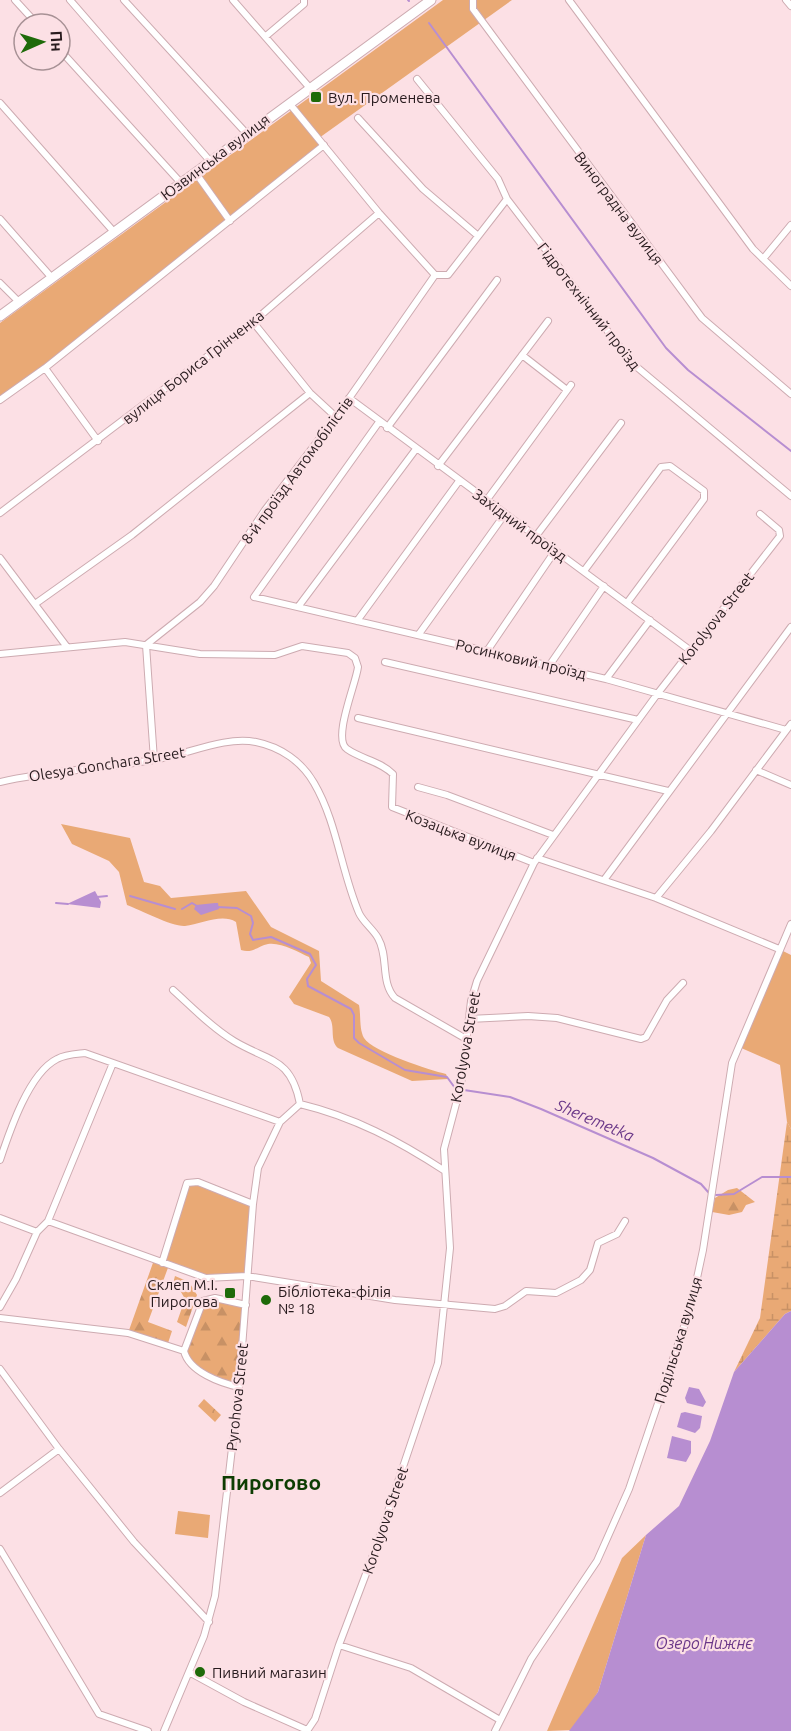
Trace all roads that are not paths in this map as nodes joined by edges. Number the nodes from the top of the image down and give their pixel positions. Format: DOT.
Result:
graph roads {
  1 [pos="15,0"];
  2 [pos="70,0"];
  3 [pos="124,0"];
  4 [pos="233,0"];
  5 [pos="304,0"];
  6 [pos="431,0"];
  7 [pos="473,0"];
  8 [pos="569,0"];
  9 [pos="786,0"];
  10 [pos="791,6"];
  11 [pos="26,12"];
  12 [pos="266,36"];
  13 [pos="72,63"];
  14 [pos="417,79"];
  15 [pos="309,87"];
  16 [pos="288,102"];
  17 [pos="0,103"];
  18 [pos="358,118"];
  19 [pos="247,134"];
  20 [pos="324,145"];
  21 [pos="210,161"];
  22 [pos="195,172"];
  23 [pos="181,183"];
  24 [pos="507,200"];
  25 [pos="379,213"];
  26 [pos="0,219"];
  27 [pos="230,221"];
  28 [pos="791,225"];
  29 [pos="114,232"];
  30 [pos="477,236"];
  31 [pos="763,260"];
  32 [pos="435,275"];
  33 [pos="52,278"];
  34 [pos="497,280"];
  35 [pos="0,283"];
  36 [pos="791,286"];
  37 [pos="19,302"];
  38 [pos="0,316"];
  39 [pos="548,321"];
  40 [pos="253,322"];
  41 [pos="522,355"];
  42 [pos="45,368"];
  43 [pos="310,393"];
  44 [pos="791,394"];
  45 [pos="349,398"];
  46 [pos="0,400"];
  47 [pos="336,417"];
  48 [pos="379,422"];
  49 [pos="621,423"];
  50 [pos="387,428"];
  51 [pos="98,441"];
  52 [pos="416,449"];
  53 [pos="438,466"];
  54 [pos="459,481"];
  55 [pos="791,496"];
  56 [pos="486,501"];
  57 [pos="0,513"];
  58 [pos="505,514"];
  59 [pos="760,514"];
  60 [pos="536,536"];
  61 [pos="555,551"];
  62 [pos="0,558"];
  63 [pos="584,571"];
  64 [pos="604,586"];
  65 [pos="627,603"];
  66 [pos="35,604"];
  67 [pos="298,607"];
  68 [pos="650,620"];
  69 [pos="357,621"];
  70 [pos="791,627"];
  71 [pos="419,634"];
  72 [pos="146,645"];
  73 [pos="67,647"];
  74 [pos="487,651"];
  75 [pos="691,651"];
  76 [pos="0,654"];
  77 [pos="385,662"];
  78 [pos="549,666"];
  79 [pos="606,678"];
  80 [pos="658,693"];
  81 [pos="727,713"];
  82 [pos="358,718"];
  83 [pos="638,720"];
  84 [pos="791,724"];
  85 [pos="786,730"];
  86 [pos="154,760"];
  87 [pos="756,770"];
  88 [pos="599,775"];
  89 [pos="0,782"];
  90 [pos="791,785"];
  91 [pos="418,788"];
  92 [pos="668,791"];
  93 [pos="553,835"];
  94 [pos="535,861"];
  95 [pos="604,880"];
  96 [pos="656,898"];
  97 [pos="791,924"];
  98 [pos="779,949"];
  99 [pos="683,983"];
  100 [pos="173,990"];
  101 [pos="469,1019"];
  102 [pos="468,1040"];
  103 [pos="113,1063"];
  104 [pos="300,1104"];
  105 [pos="280,1122"];
  106 [pos="0,1160"];
  107 [pos="445,1171"];
  108 [pos="253,1204"];
  109 [pos="0,1218"];
  110 [pos="48,1221"];
  111 [pos="626,1221"];
  112 [pos="37,1232"];
  113 [pos="162,1263"];
  114 [pos="247,1276"];
  115 [pos="246,1305"];
  116 [pos="446,1305"];
  117 [pos="0,1307"];
  118 [pos="0,1318"];
  119 [pos="184,1351"];
  120 [pos="0,1369"];
  121 [pos="239,1388"];
  122 [pos="59,1449"];
  123 [pos="0,1493"];
  124 [pos="0,1549"];
  125 [pos="209,1622"];
  126 [pos="339,1645"];
  127 [pos="189,1672"];
  128 [pos="500,1720"];
  129 [pos="148,1731"];
  130 [pos="164,1731"];
  131 [pos="307,1731"];
  132 [pos="495,1731"];
  1 -- 11 [label="street"];
  2 -- 21 [label="street"];
  3 -- 19 [label="street"];
  4 -- 12 [label="street"];
  5 -- 12 [label="street"];
  6 -- 15 [label="main road, Юзвинська вулиця"];
  7 -- 44 [label="street, Виноградна вулиця"];
  8 -- 31 [label="street"];
  9 -- 10 [label="street"];
  12 -- 15 [label="street"];
  13 -- 23 [label="street"];
  14 -- 24 [label="street, Гідротехнічний проїзд"];
  15 -- 16 [label="main road, Юзвинська вулиця"];
  16 -- 19 [label="main road, Юзвинська вулиця"];
  16 -- 20 [label="street"];
  17 -- 29 [label="street"];
  18 -- 30 [label="street"];
  19 -- 21 [label="main road, Юзвинська вулиця"];
  20 -- 25 [label="street"];
  20 -- 27 [label="street"];
  21 -- 22 [label="main road, Юзвинська вулиця"];
  22 -- 23 [label="main road, Юзвинська вулиця"];
  22 -- 27 [label="street"];
  23 -- 29 [label="main road, Юзвинська вулиця"];
  24 -- 30 [label="street, 8-й проїзд Автомобілістів"];
  24 -- 55 [label="street, Гідротехнічний проїзд"];
  25 -- 32 [label="street"];
  25 -- 40 [label="street, вулиця Бориса Грінченка"];
  26 -- 33 [label="street"];
  27 -- 42 [label="street"];
  28 -- 31 [label="street"];
  29 -- 33 [label="main road, Юзвинська вулиця"];
  30 -- 32 [label="street, 8-й проїзд Автомобілістів"];
  31 -- 36 [label="street"];
  32 -- 45 [label="street, 8-й проїзд Автомобілістів"];
  33 -- 37 [label="main road, Юзвинська вулиця"];
  34 -- 50 [label="street"];
  35 -- 37 [label="street"];
  37 -- 38 [label="main road, Юзвинська вулиця"];
  39 -- 41 [label="street"];
  40 -- 43 [label="street"];
  40 -- 51 [label="street, вулиця Бориса Грінченка"];
  41 -- 53 [label="street"];
  41 -- 56 [label="street"];
  42 -- 46 [label="street"];
  42 -- 51 [label="street"];
  43 -- 47 [label="street"];
  43 -- 66 [label="street"];
  45 -- 47 [label="street, 8-й проїзд Автомобілістів"];
  45 -- 48 [label="street, Західний проїзд"];
  47 -- 72 [label="street, 8-й проїзд Автомобілістів"];
  48 -- 50 [label="street, Західний проїзд"];
  48 -- 67 [label="street, Росинковий проїзд"];
  49 -- 60 [label="street"];
  50 -- 52 [label="street, Західний проїзд"];
  51 -- 57 [label="street, вулиця Бориса Грінченка"];
  52 -- 53 [label="street, Західний проїзд"];
  52 -- 67 [label="street"];
  53 -- 54 [label="street, Західний проїзд"];
  54 -- 56 [label="street, Західний проїзд"];
  54 -- 69 [label="street"];
  56 -- 58 [label="street, Західний проїзд"];
  58 -- 60 [label="street, Західний проїзд"];
  58 -- 71 [label="street"];
  59 -- 75 [label="street, Korolyova Street"];
  60 -- 61 [label="street, Західний проїзд"];
  61 -- 63 [label="street, Західний проїзд"];
  61 -- 74 [label="street"];
  62 -- 66 [label="street"];
  63 -- 64 [label="street, Західний проїзд"];
  63 -- 65 [label="street"];
  64 -- 65 [label="street, Західний проїзд"];
  64 -- 78 [label="street"];
  65 -- 68 [label="street, Західний проїзд"];
  66 -- 73 [label="street"];
  67 -- 69 [label="street, Росинковий проїзд"];
  68 -- 75 [label="street, Західний проїзд"];
  68 -- 79 [label="street"];
  69 -- 71 [label="street, Росинковий проїзд"];
  70 -- 81 [label="street"];
  71 -- 74 [label="street, Росинковий проїзд"];
  72 -- 73 [label="street, Козацька вулиця"];
  72 -- 86 [label="street"];
  72 -- 94 [label="street, Козацька вулиця"];
  73 -- 76 [label="street, Козацька вулиця"];
  74 -- 78 [label="street, Росинковий проїзд"];
  75 -- 80 [label="street, Korolyova Street"];
  77 -- 83 [label="street"];
  78 -- 79 [label="street, Росинковий проїзд"];
  79 -- 80 [label="street, Росинковий проїзд"];
  80 -- 81 [label="street, Росинковий проїзд"];
  80 -- 83 [label="street, Korolyova Street"];
  81 -- 85 [label="street, Росинковий проїзд"];
  81 -- 92 [label="street"];
  82 -- 88 [label="street"];
  83 -- 88 [label="street, Korolyova Street"];
  84 -- 85 [label="street"];
  85 -- 87 [label="street"];
  86 -- 89 [label="street, Olesya Gonchara Street"];
  86 -- 102 [label="street, Olesya Gonchara Street"];
  87 -- 90 [label="street"];
  87 -- 96 [label="street"];
  88 -- 92 [label="street"];
  88 -- 93 [label="street, Korolyova Street"];
  91 -- 93 [label="street"];
  92 -- 95 [label="street"];
  93 -- 94 [label="street, Korolyova Street"];
  94 -- 95 [label="street, Козацька вулиця"];
  94 -- 101 [label="street, Korolyova Street"];
  95 -- 96 [label="street, Козацька вулиця"];
  96 -- 98 [label="street, Козацька вулиця"];
  97 -- 98 [label="street, Подільська вулиця"];
  98 -- 128 [label="street, Подільська вулиця"];
  99 -- 101 [label="street"];
  100 -- 104 [label="street"];
  101 -- 102 [label="street, Korolyova Street"];
  102 -- 107 [label="street, Korolyova Street"];
  103 -- 105 [label="street"];
  103 -- 106 [label="street"];
  103 -- 110 [label="street"];
  104 -- 105 [label="street, Pyrohova Street"];
  104 -- 107 [label="street"];
  105 -- 108 [label="street, Pyrohova Street"];
  107 -- 116 [label="street, Korolyova Street"];
  108 -- 113 [label="street"];
  108 -- 114 [label="street, Pyrohova Street"];
  109 -- 112 [label="street"];
  110 -- 112 [label="street"];
  110 -- 113 [label="street"];
  111 -- 116 [label="street"];
  112 -- 117 [label="street"];
  113 -- 114 [label="street"];
  114 -- 115 [label="street, Pyrohova Street"];
  114 -- 116 [label="street"];
  115 -- 119 [label="street"];
  115 -- 121 [label="street, Pyrohova Street"];
  116 -- 126 [label="street, Korolyova Street"];
  118 -- 119 [label="street"];
  119 -- 121 [label="street"];
  120 -- 122 [label="street"];
  121 -- 125 [label="street, Pyrohova Street"];
  122 -- 123 [label="street"];
  122 -- 125 [label="street"];
  124 -- 129 [label="street"];
  125 -- 127 [label="street, Pyrohova Street"];
  126 -- 128 [label="street"];
  126 -- 131 [label="street, Korolyova Street"];
  127 -- 130 [label="street, Pyrohova Street"];
  127 -- 131 [label="street"];
  128 -- 132 [label="street, Подільська вулиця"];
}
